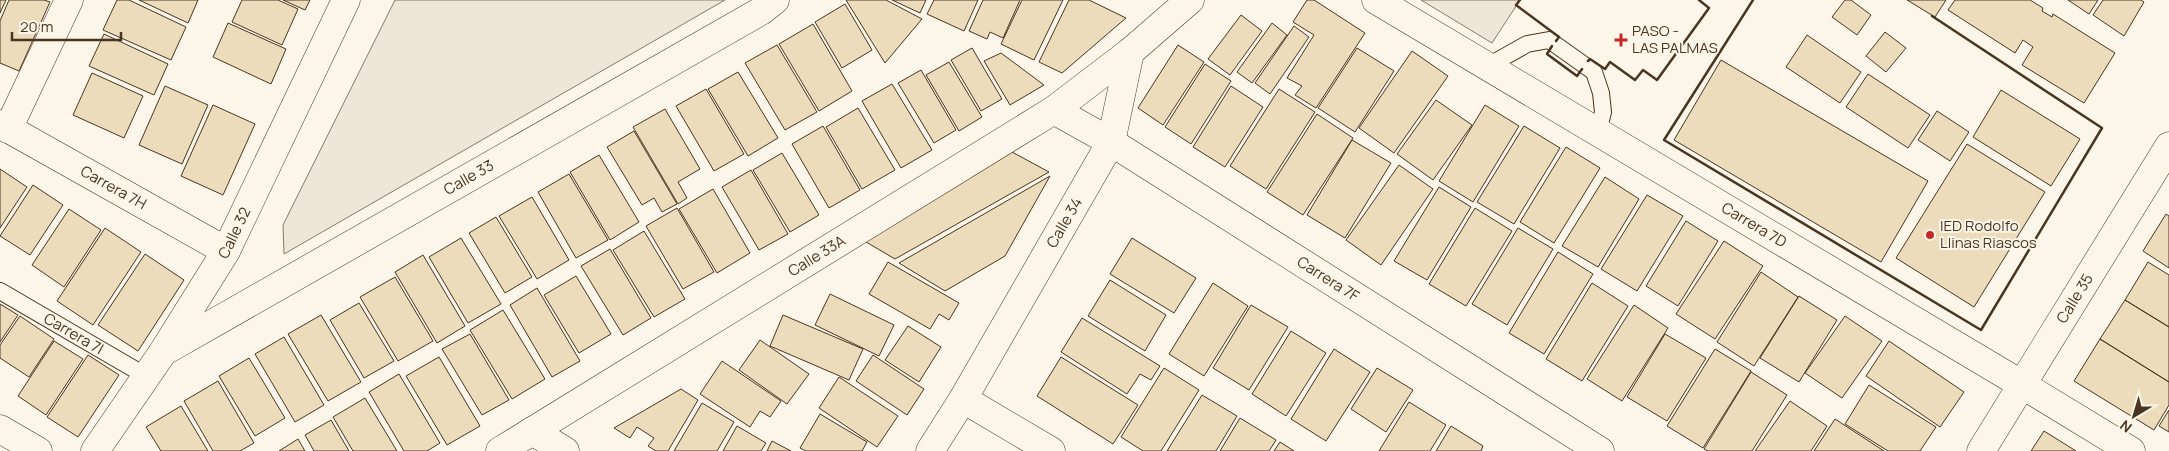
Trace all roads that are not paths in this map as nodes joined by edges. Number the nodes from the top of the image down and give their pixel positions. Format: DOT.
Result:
graph roads {
  1 [pos="69,0"];
  2 [pos="346,0"];
  3 [pos="775,0"];
  4 [pos="1376,0"];
  5 [pos="1183,1"];
  6 [pos="1130,52"];
  7 [pos="1488,66"];
  8 [pos="1054,110"];
  9 [pos="4,127"];
  10 [pos="1598,132"];
  11 [pos="1111,142"];
  12 [pos="2169,146"];
  13 [pos="2162,175"];
  14 [pos="226,251"];
  15 [pos="0,291"];
  16 [pos="163,352"];
  17 [pos="146,376"];
  18 [pos="2021,384"];
  19 [pos="963,399"];
  20 [pos="0,429"];
  21 [pos="532,431"];
  22 [pos="38,451"];
  23 [pos="95,451"];
  24 [pos="500,451"];
  25 [pos="565,451"];
  26 [pos="930,451"];
  27 [pos="1051,451"];
  28 [pos="1600,451"];
  29 [pos="1981,451"];
  30 [pos="2131,451"];
  1 -- 9 [label="street"];
  2 -- 14 [label="street, Calle 32"];
  3 -- 16 [label="street, Calle 33"];
  4 -- 7 [label="street, Carrera 7D"];
  5 -- 6 [label="street"];
  6 -- 8 [label="street, Calle 33A"];
  6 -- 11 [label="street, Calle 34"];
  7 -- 10 [label="street, Carrera 7D"];
  7 -- 10 [label="lane"];
  8 -- 11 [label="street, Carrera 7F"];
  8 -- 21 [label="street, Calle 33A"];
  9 -- 14 [label="street, Carrera 7H"];
  10 -- 18 [label="street, Carrera 7D"];
  11 -- 19 [label="street, Calle 34"];
  11 -- 28 [label="street, Carrera 7F"];
  12 -- 13 [label="street, Calle 35"];
  13 -- 18 [label="street, Calle 35"];
  14 -- 16 [label="street, Calle 32"];
  15 -- 17 [label="lane, Carrera 7I"];
  16 -- 17 [label="street, Calle 32"];
  17 -- 23 [label="street, Calle 32"];
  18 -- 29 [label="street, Calle 35"];
  18 -- 30 [label="street, Carrera 7D"];
  19 -- 26 [label="street, Calle 34"];
  19 -- 27 [label="street"];
  20 -- 22 [label="street"];
  21 -- 24 [label="street, Calle 33A"];
  21 -- 25 [label="street"];
}
